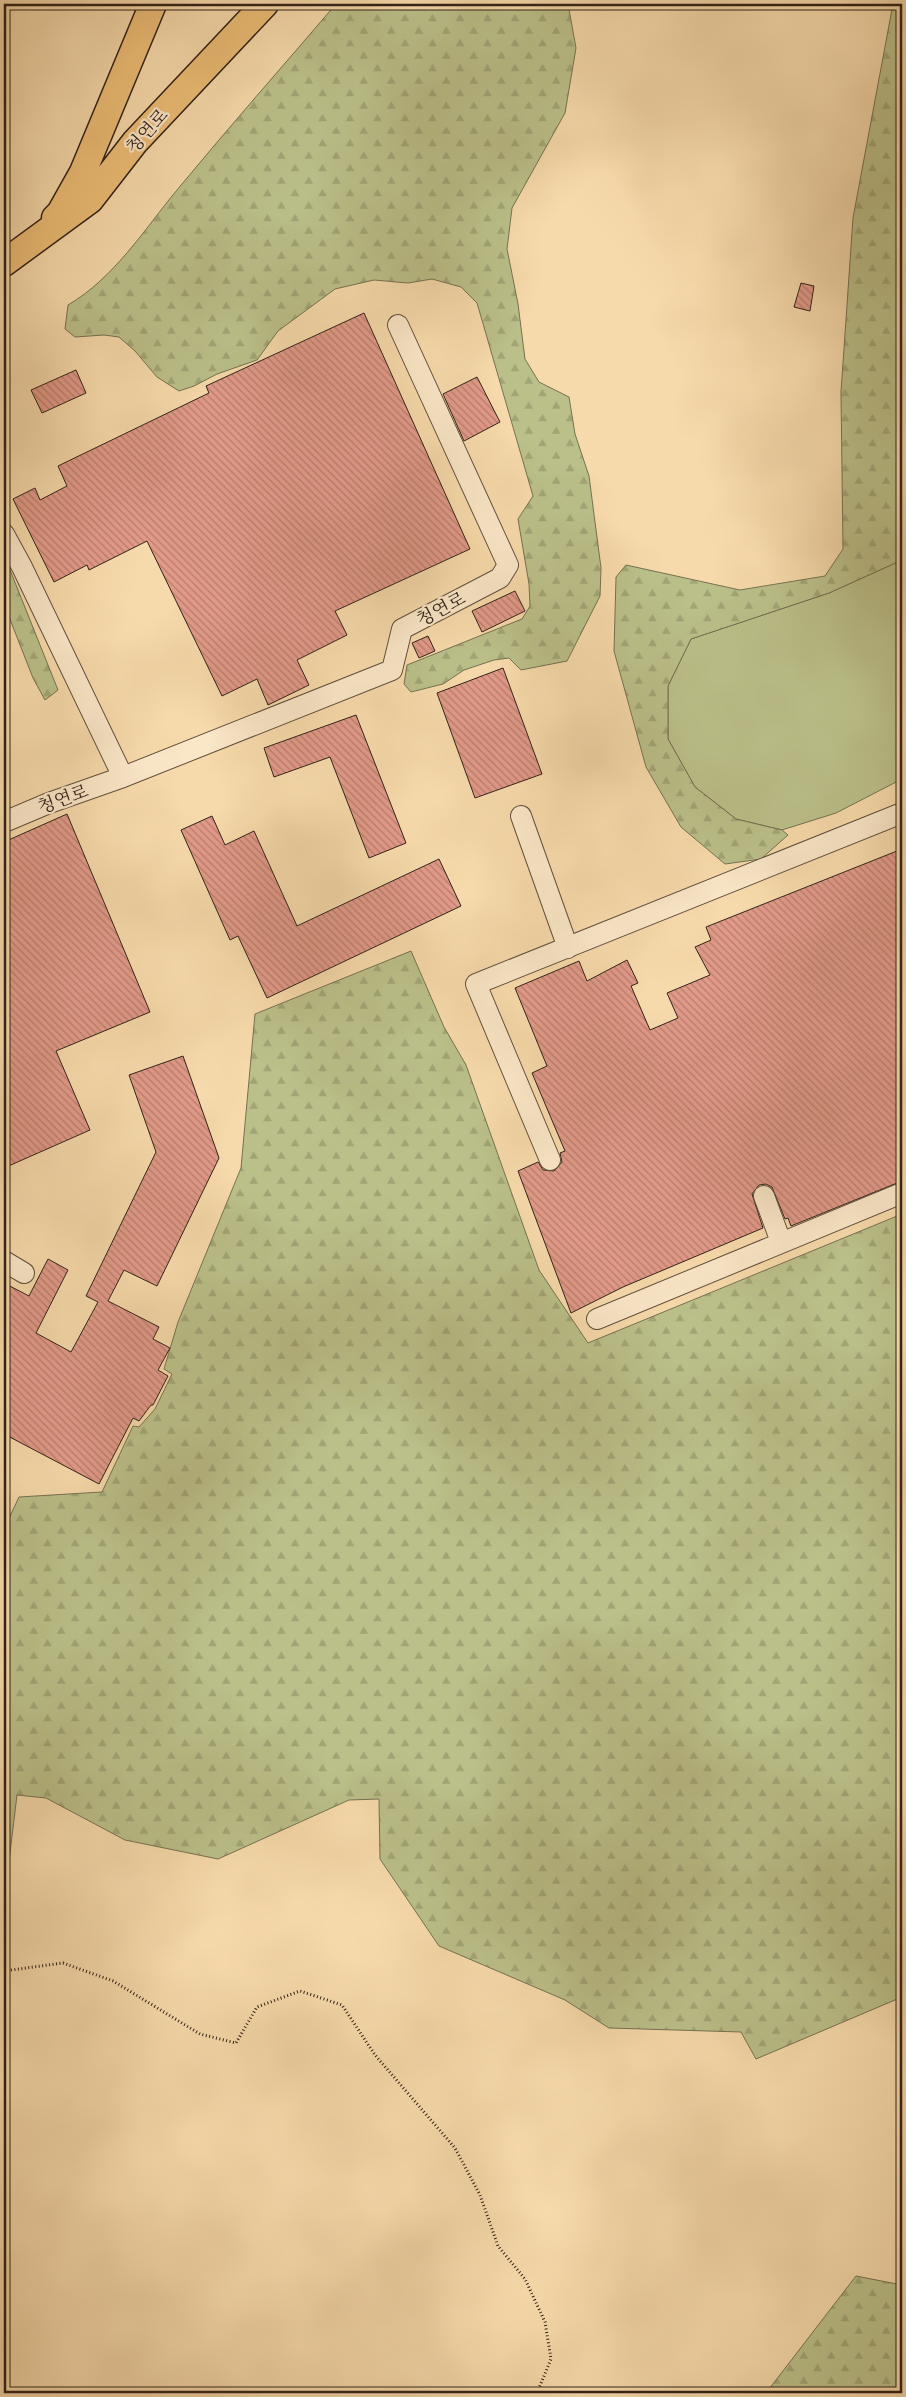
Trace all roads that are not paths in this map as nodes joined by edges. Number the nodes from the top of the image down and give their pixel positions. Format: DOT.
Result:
graph roads {
  1 [pos="153,4"];
  2 [pos="266,4"];
  3 [pos="13,256"];
  4 [pos="398,325"];
  5 [pos="4,534"];
  6 [pos="123,778"];
  7 [pos="902,813"];
  8 [pos="521,816"];
  9 [pos="4,822"];
  10 [pos="568,948"];
  11 [pos="550,1160"];
  12 [pos="902,1193"];
  13 [pos="764,1196"];
  14 [pos="781,1242"];
  15 [pos="4,1261"];
  16 [pos="24,1273"];
  17 [pos="597,1319"];
  1 -- 3 [label="main road, 청연로"];
  2 -- 3 [label="main road, 청연로"];
  4 -- 6 [label="street, 청연로"];
  5 -- 6 [label="street"];
  6 -- 9 [label="street, 청연로"];
  7 -- 10 [label="street"];
  8 -- 10 [label="street"];
  10 -- 11 [label="street"];
  12 -- 14 [label="street"];
  13 -- 14 [label="street"];
  14 -- 17 [label="street"];
  15 -- 16 [label="street"];
}
